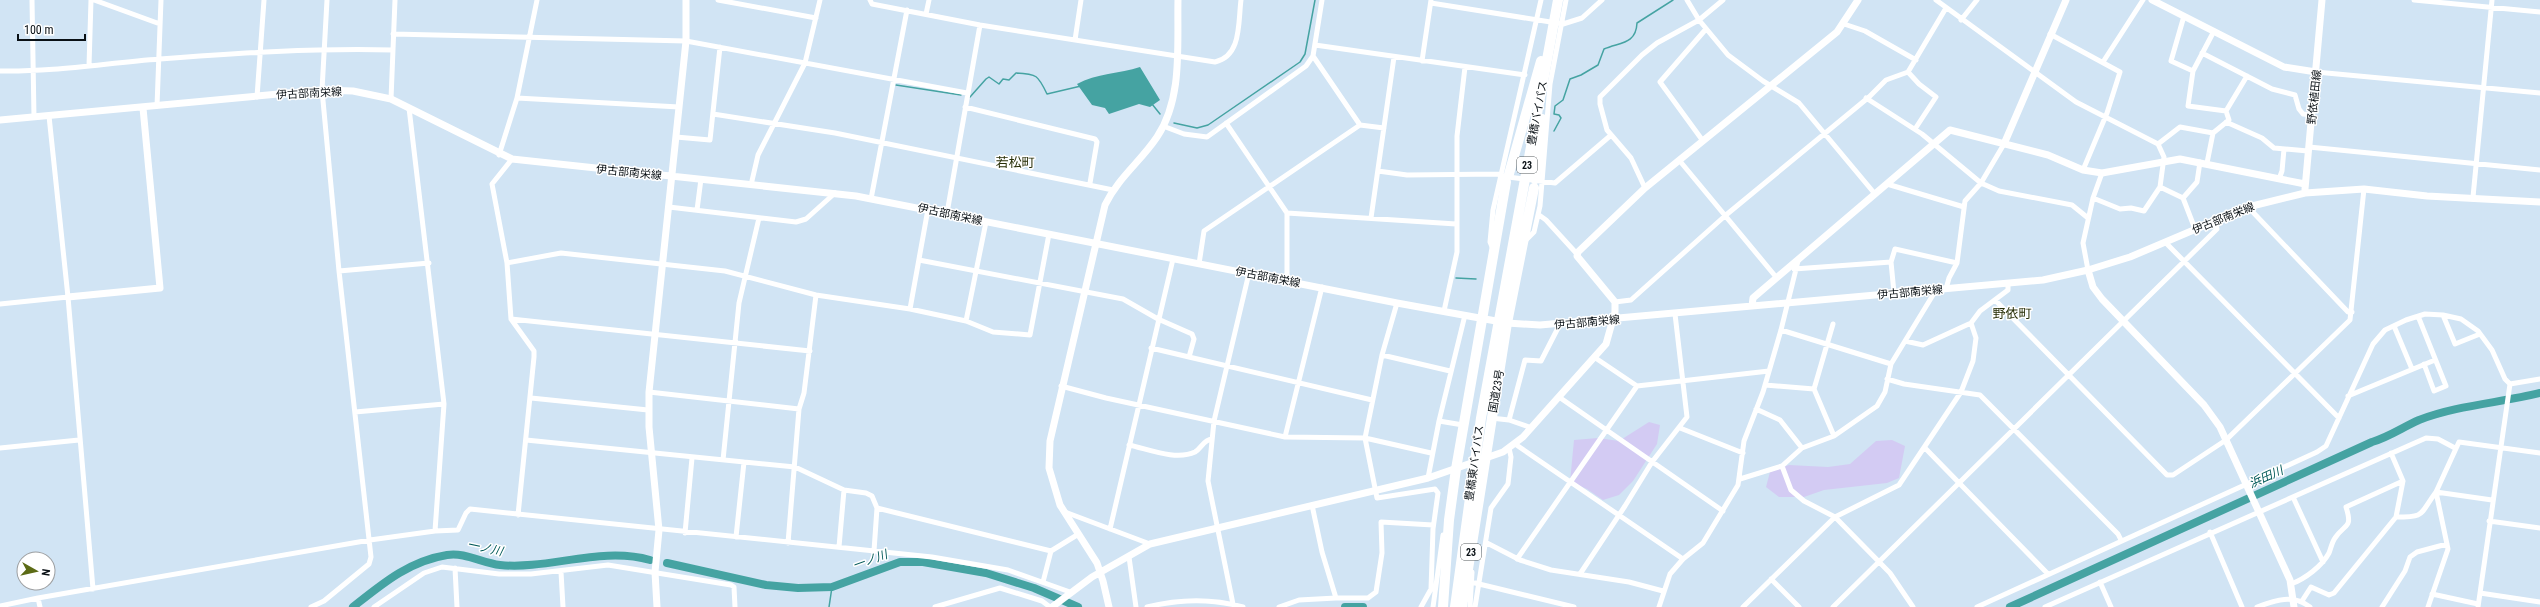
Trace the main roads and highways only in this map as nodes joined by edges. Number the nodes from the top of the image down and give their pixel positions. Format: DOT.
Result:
graph roads {
  1 [pos="1557,4"];
  2 [pos="1550,42"];
  3 [pos="1503,322"];
  4 [pos="1443,607"];
  5 [pos="1455,607"];
  6 [pos="1462,607"];
  1 -- 2 [label="highway, 豊橋バイパス / 23"];
  1 -- 4 [label="highway, 23"];
  2 -- 3 [label="highway, 豊橋バイパス / 23"];
  2 -- 3 [label="highway, 23"];
  3 -- 5 [label="highway, 豊橋東バイパス / 23"];
  3 -- 6 [label="highway, 国道23号 / 23"];
}
